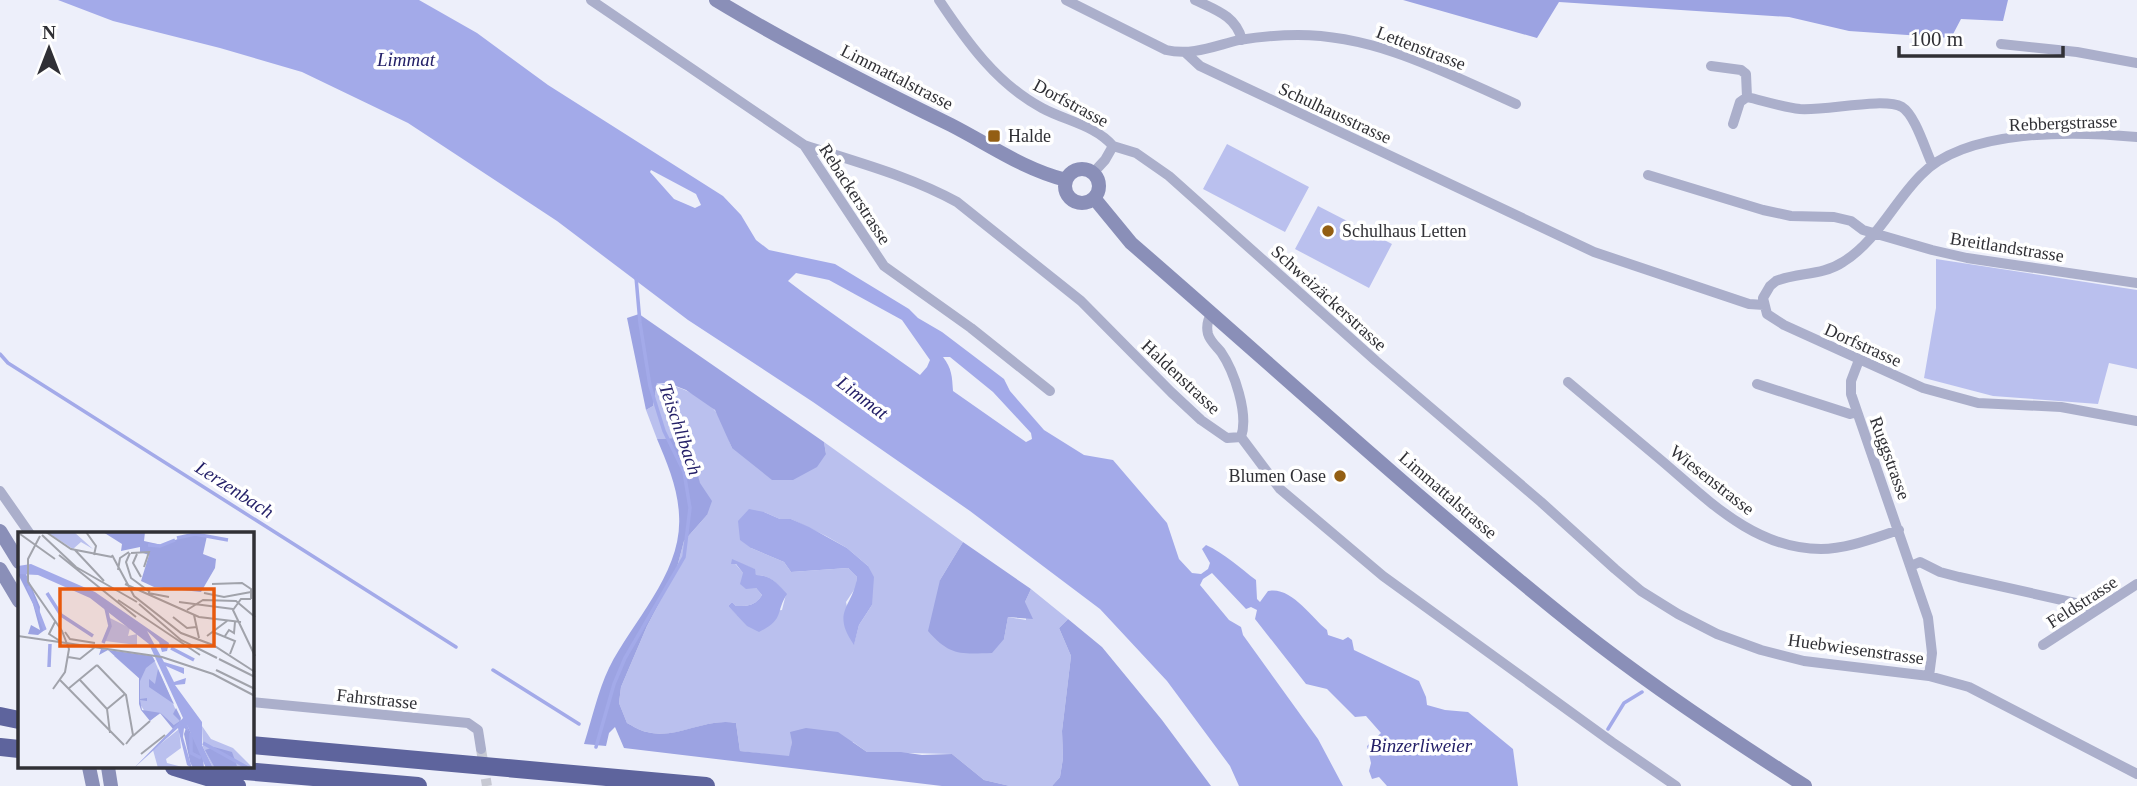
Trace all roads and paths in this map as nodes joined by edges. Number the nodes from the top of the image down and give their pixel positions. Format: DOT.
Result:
graph roads {
  1 [pos="591,0"];
  2 [pos="716,0"];
  3 [pos="939,0"];
  4 [pos="1066,0"];
  5 [pos="1195,0"];
  6 [pos="1242,40"];
  7 [pos="2001,44"];
  8 [pos="1186,53"];
  9 [pos="2137,63"];
  10 [pos="1712,66"];
  11 [pos="1747,97"];
  12 [pos="1516,104"];
  13 [pos="1733,124"];
  14 [pos="2137,137"];
  15 [pos="804,145"];
  16 [pos="1113,146"];
  17 [pos="1932,164"];
  18 [pos="1093,173"];
  19 [pos="1648,175"];
  20 [pos="1066,180"];
  21 [pos="1094,198"];
  22 [pos="1874,233"];
  23 [pos="1594,252"];
  24 [pos="2137,283"];
  25 [pos="1764,305"];
  26 [pos="1212,313"];
  27 [pos="1859,360"];
  28 [pos="1568,382"];
  29 [pos="1758,384"];
  30 [pos="1050,391"];
  31 [pos="1857,412"];
  32 [pos="2137,421"];
  33 [pos="1241,437"];
  34 [pos="1518,484"];
  35 [pos="0,491"];
  36 [pos="1899,530"];
  37 [pos="0,531"];
  38 [pos="29,532"];
  39 [pos="18,560"];
  40 [pos="1911,566"];
  41 [pos="0,569"];
  42 [pos="2134,590"];
  43 [pos="18,599"];
  44 [pos="2090,606"];
  45 [pos="2043,645"];
  46 [pos="1929,676"];
  47 [pos="254,702"];
  48 [pos="0,716"];
  49 [pos="18,721"];
  50 [pos="18,721"];
  51 [pos="0,722"];
  52 [pos="254,745"];
  53 [pos="0,747"];
  54 [pos="18,749"];
  55 [pos="481,749"];
  56 [pos="89,768"];
  57 [pos="107,768"];
  58 [pos="177,768"];
  59 [pos="209,768"];
  60 [pos="2137,774"];
  61 [pos="93,786"];
  62 [pos="111,786"];
  63 [pos="237,786"];
  64 [pos="418,786"];
  65 [pos="706,786"];
  66 [pos="1676,786"];
  67 [pos="1805,786"];
  1 -- 15 [label="street, Rebackerstrasse"];
  2 -- 20 [label="main road, Limmattalstrasse"];
  3 -- 16 [label="street, Dorfstrasse"];
  4 -- 8 [label="street, Schulhausstrasse"];
  5 -- 6 [label="street"];
  6 -- 8 [label="street, Lettenstrasse"];
  6 -- 12 [label="street, Lettenstrasse"];
  7 -- 9 [label="street"];
  8 -- 23 [label="street, Schulhausstrasse"];
  10 -- 11 [label="street"];
  11 -- 13 [label="street"];
  11 -- 17 [label="street"];
  14 -- 17 [label="street, Rebbergstrasse"];
  15 -- 30 [label="street, Rebackerstrasse"];
  15 -- 33 [label="street, Haldenstrasse"];
  16 -- 18 [label="street, Dorfstrasse"];
  16 -- 34 [label="street, Schweizäckerstrasse"];
  17 -- 22 [label="street, Rebbergstrasse"];
  18 -- 20 [label="main road"];
  18 -- 21 [label="main road"];
  19 -- 22 [label="street, Breitlandstrasse"];
  20 -- 21 [label="main road"];
  21 -- 26 [label="main road, Limmattalstrasse"];
  22 -- 24 [label="street, Breitlandstrasse"];
  22 -- 25 [label="street, Rebbergstrasse"];
  23 -- 25 [label="street, Dorfstrasse"];
  25 -- 27 [label="street, Dorfstrasse"];
  26 -- 33 [label="street"];
  26 -- 67 [label="main road, Limmattalstrasse"];
  27 -- 31 [label="street, Ruggstrasse"];
  27 -- 32 [label="street, Dorfstrasse"];
  28 -- 36 [label="street, Wiesenstrasse"];
  29 -- 31 [label="street"];
  31 -- 36 [label="street, Ruggstrasse"];
  33 -- 66 [label="street"];
  34 -- 46 [label="street, Huebwiesenstrasse"];
  35 -- 38 [label="street"];
  36 -- 40 [label="street, Ruggstrasse"];
  37 -- 39 [label="main road"];
  40 -- 44 [label="street"];
  40 -- 46 [label="street, Ruggstrasse"];
  41 -- 43 [label="main road"];
  42 -- 45 [label="street, Feldstrasse"];
  46 -- 60 [label="street, Huebwiesenstrasse"];
  47 -- 55 [label="street, Fahrstrasse"];
  48 -- 49 [label="highway"];
  50 -- 51 [label="highway"];
  52 -- 65 [label="highway"];
  53 -- 54 [label="highway"];
  56 -- 61 [label="main road"];
  57 -- 62 [label="main road"];
  58 -- 63 [label="highway"];
  59 -- 64 [label="highway"];
}
